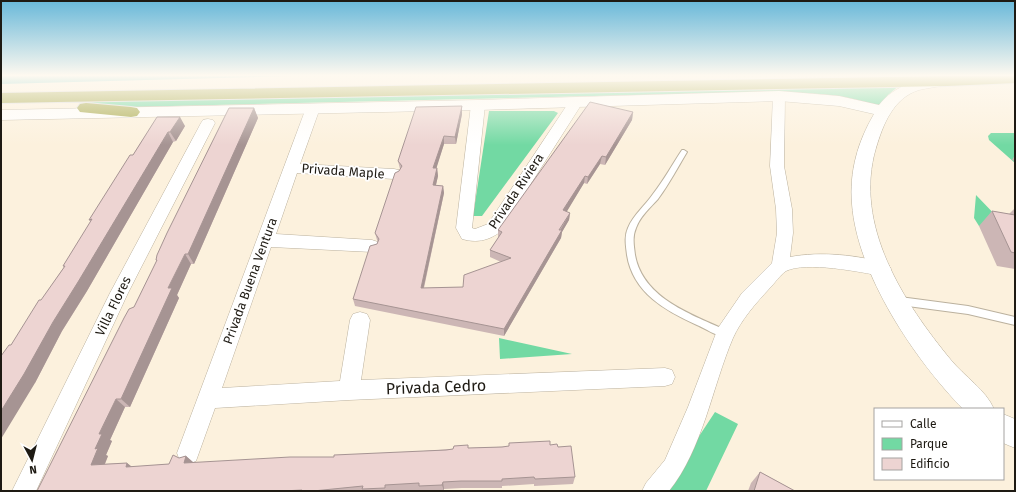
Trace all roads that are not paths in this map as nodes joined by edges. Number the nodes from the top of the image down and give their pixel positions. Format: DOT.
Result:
graph roads {
  1 [pos="679,99"];
  2 [pos="779,99"];
  3 [pos="815,99"];
  4 [pos="894,99"];
  5 [pos="1,102"];
  6 [pos="576,102"];
  7 [pos="478,105"];
  8 [pos="313,108"];
  9 [pos="882,111"];
  10 [pos="131,112"];
  11 [pos="1,115"];
  12 [pos="211,118"];
  13 [pos="684,152"];
  14 [pos="291,168"];
  15 [pos="394,174"];
  16 [pos="265,240"];
  17 [pos="372,246"];
  18 [pos="780,266"];
  19 [pos="882,269"];
  20 [pos="897,301"];
  21 [pos="360,320"];
  22 [pos="1015,321"];
  23 [pos="724,334"];
  24 [pos="665,377"];
  25 [pos="349,390"];
  26 [pos="207,399"];
  27 [pos="981,408"];
  28 [pos="1004,428"];
  29 [pos="1015,435"];
  30 [pos="188,453"];
  31 [pos="24,491"];
  32 [pos="654,491"];
  1 -- 6 [label="street"];
  2 -- 18 [label="street"];
  3 -- 9 [label="street"];
  4 -- 9 [label="street"];
  5 -- 10 [label="highway"];
  6 -- 7 [label="street"];
  6 -- 7 [label="street, Privada Riviera"];
  7 -- 8 [label="street"];
  8 -- 12 [label="street"];
  8 -- 14 [label="street, Privada Buena Ventura"];
  9 -- 19 [label="street"];
  10 -- 11 [label="street"];
  10 -- 12 [label="street"];
  12 -- 31 [label="street, Villa Flores"];
  13 -- 23 [label="lane"];
  14 -- 15 [label="street, Privada Maple"];
  14 -- 16 [label="street, Privada Buena Ventura"];
  16 -- 17 [label="street"];
  16 -- 26 [label="street, Privada Buena Ventura"];
  18 -- 19 [label="street"];
  18 -- 23 [label="street"];
  19 -- 20 [label="street"];
  20 -- 22 [label="lane"];
  20 -- 27 [label="street"];
  21 -- 25 [label="street"];
  23 -- 32 [label="street"];
  24 -- 25 [label="street, Privada Cedro"];
  25 -- 26 [label="street, Privada Cedro"];
  26 -- 30 [label="street, Privada Buena Ventura"];
  28 -- 29 [label="street"];
}
